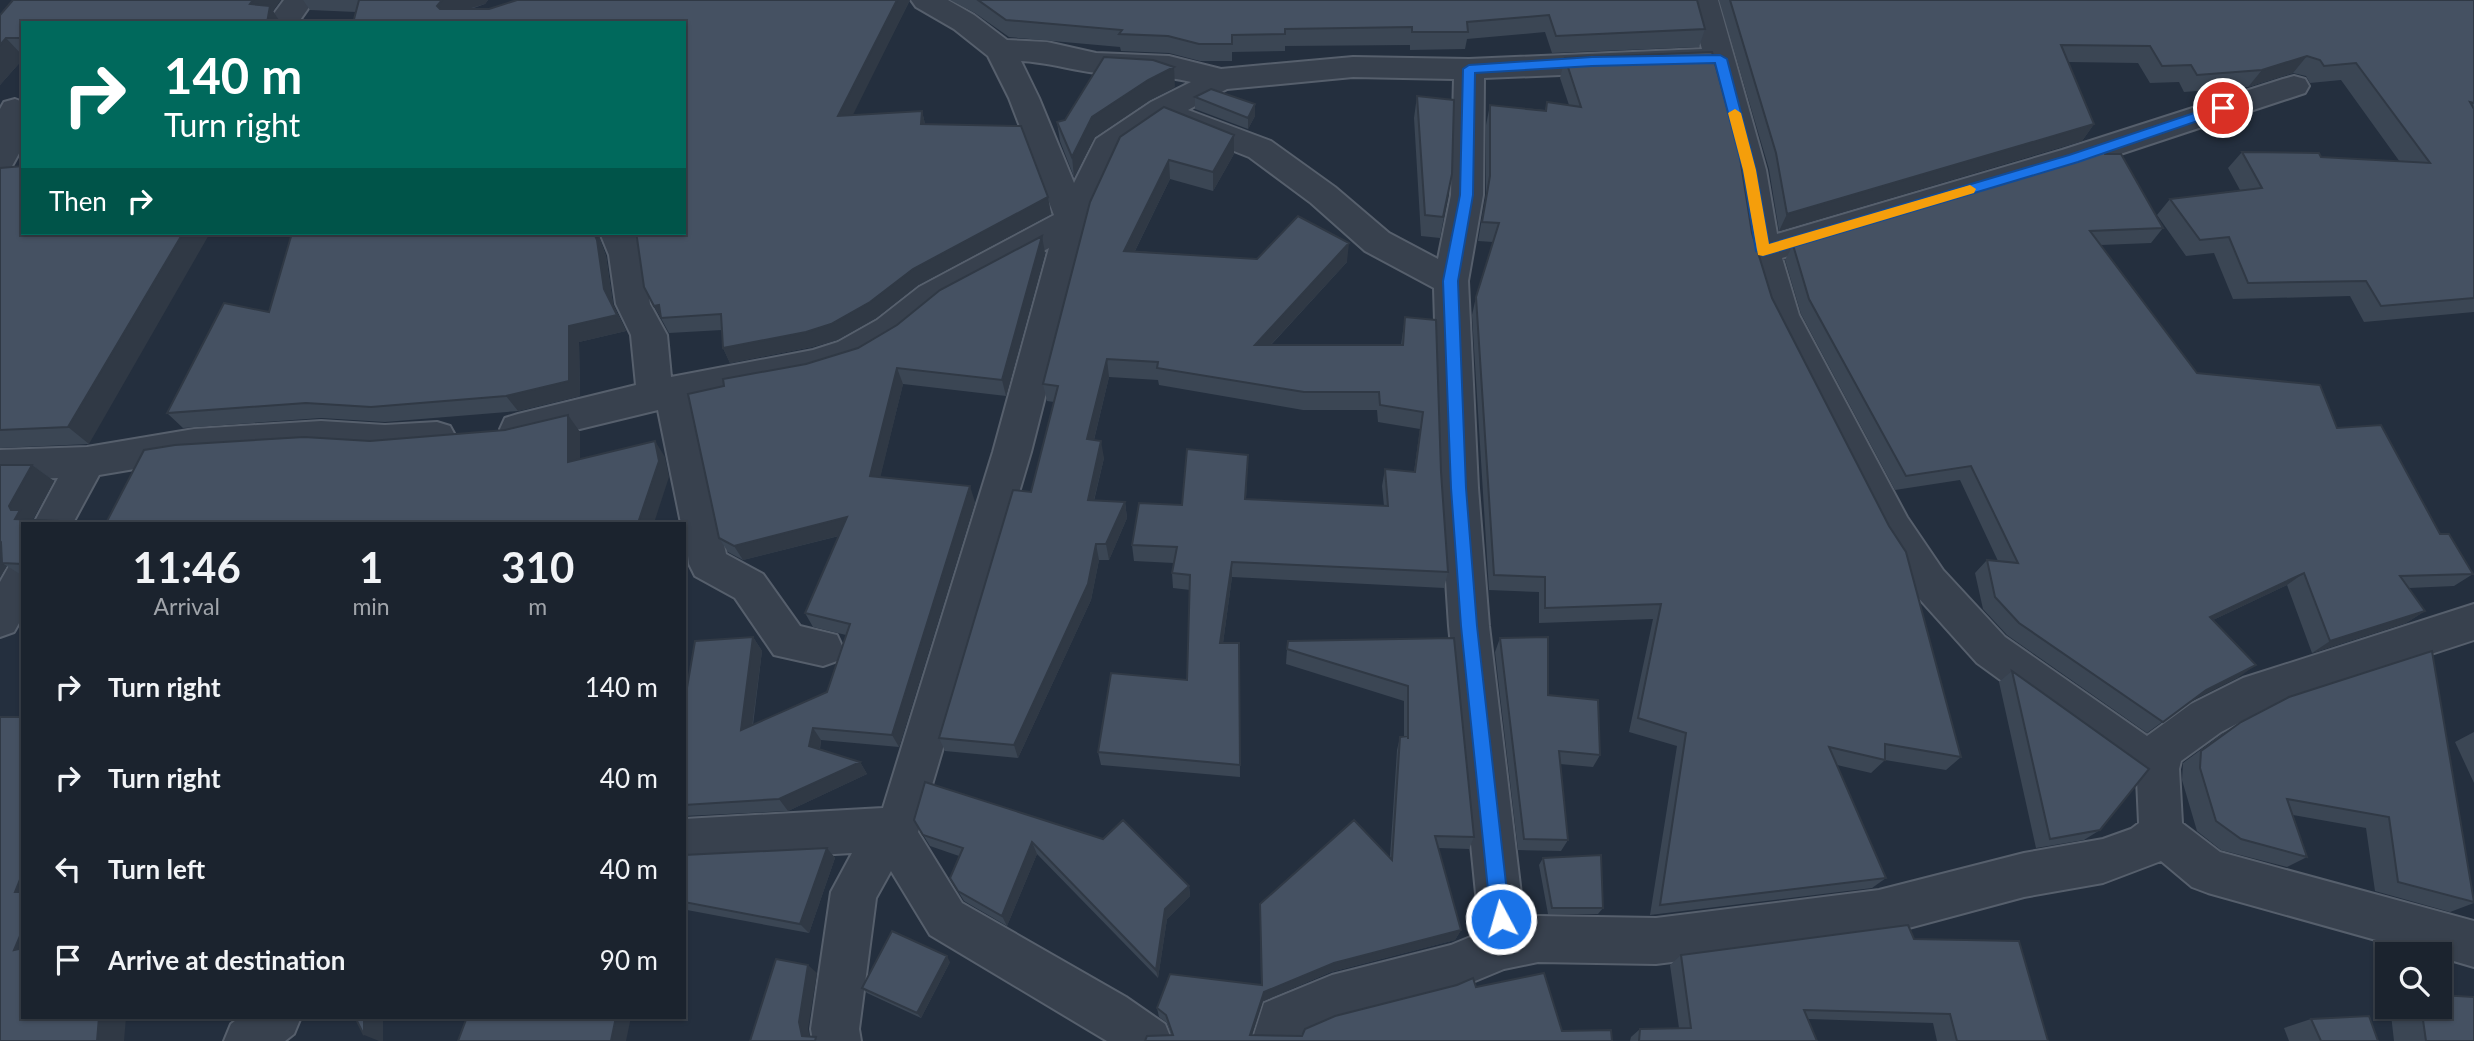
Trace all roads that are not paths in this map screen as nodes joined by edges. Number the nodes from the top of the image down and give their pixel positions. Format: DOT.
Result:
graph roads {
  1 [pos="299,0"];
  2 [pos="926,0"];
  3 [pos="1703,0"];
  4 [pos="283,21"];
  5 [pos="1000,50"];
  6 [pos="1720,59"];
  7 [pos="1469,69"];
  8 [pos="1221,79"];
  9 [pos="2294,86"];
  10 [pos="1162,110"];
  11 [pos="12,111"];
  12 [pos="0,160"];
  13 [pos="1073,220"];
  14 [pos="618,235"];
  15 [pos="1763,251"];
  16 [pos="1451,281"];
  17 [pos="664,393"];
  18 [pos="87,463"];
  19 [pos="0,465"];
  20 [pos="54,522"];
  21 [pos="21,582"];
  22 [pos="0,619"];
  23 [pos="2474,622"];
  24 [pos="823,648"];
  25 [pos="2158,769"];
  26 [pos="891,829"];
  27 [pos="2161,833"];
  28 [pos="686,841"];
  29 [pos="2474,944"];
  30 [pos="1504,946"];
  31 [pos="274,1019"];
  32 [pos="248,1041"];
  33 [pos="836,1041"];
  34 [pos="1148,1041"];
  35 [pos="1276,1041"];
  1 -- 4 [label="street"];
  2 -- 5 [label="street"];
  3 -- 6 [label="street"];
  5 -- 8 [label="street"];
  5 -- 13 [label="street"];
  6 -- 7 [label="street"];
  6 -- 15 [label="street"];
  7 -- 8 [label="street"];
  7 -- 16 [label="street"];
  8 -- 10 [label="street"];
  9 -- 15 [label="street"];
  10 -- 13 [label="street"];
  10 -- 16 [label="street"];
  11 -- 12 [label="street"];
  13 -- 17 [label="street"];
  13 -- 26 [label="street"];
  14 -- 17 [label="street"];
  15 -- 25 [label="street"];
  16 -- 30 [label="street"];
  17 -- 18 [label="street"];
  17 -- 24 [label="street"];
  18 -- 19 [label="street"];
  18 -- 20 [label="street"];
  21 -- 22 [label="street"];
  23 -- 25 [label="street"];
  25 -- 27 [label="street"];
  26 -- 28 [label="street"];
  26 -- 33 [label="street"];
  26 -- 34 [label="street"];
  27 -- 29 [label="street"];
  27 -- 30 [label="street"];
  30 -- 35 [label="street"];
  31 -- 32 [label="street"];
}
